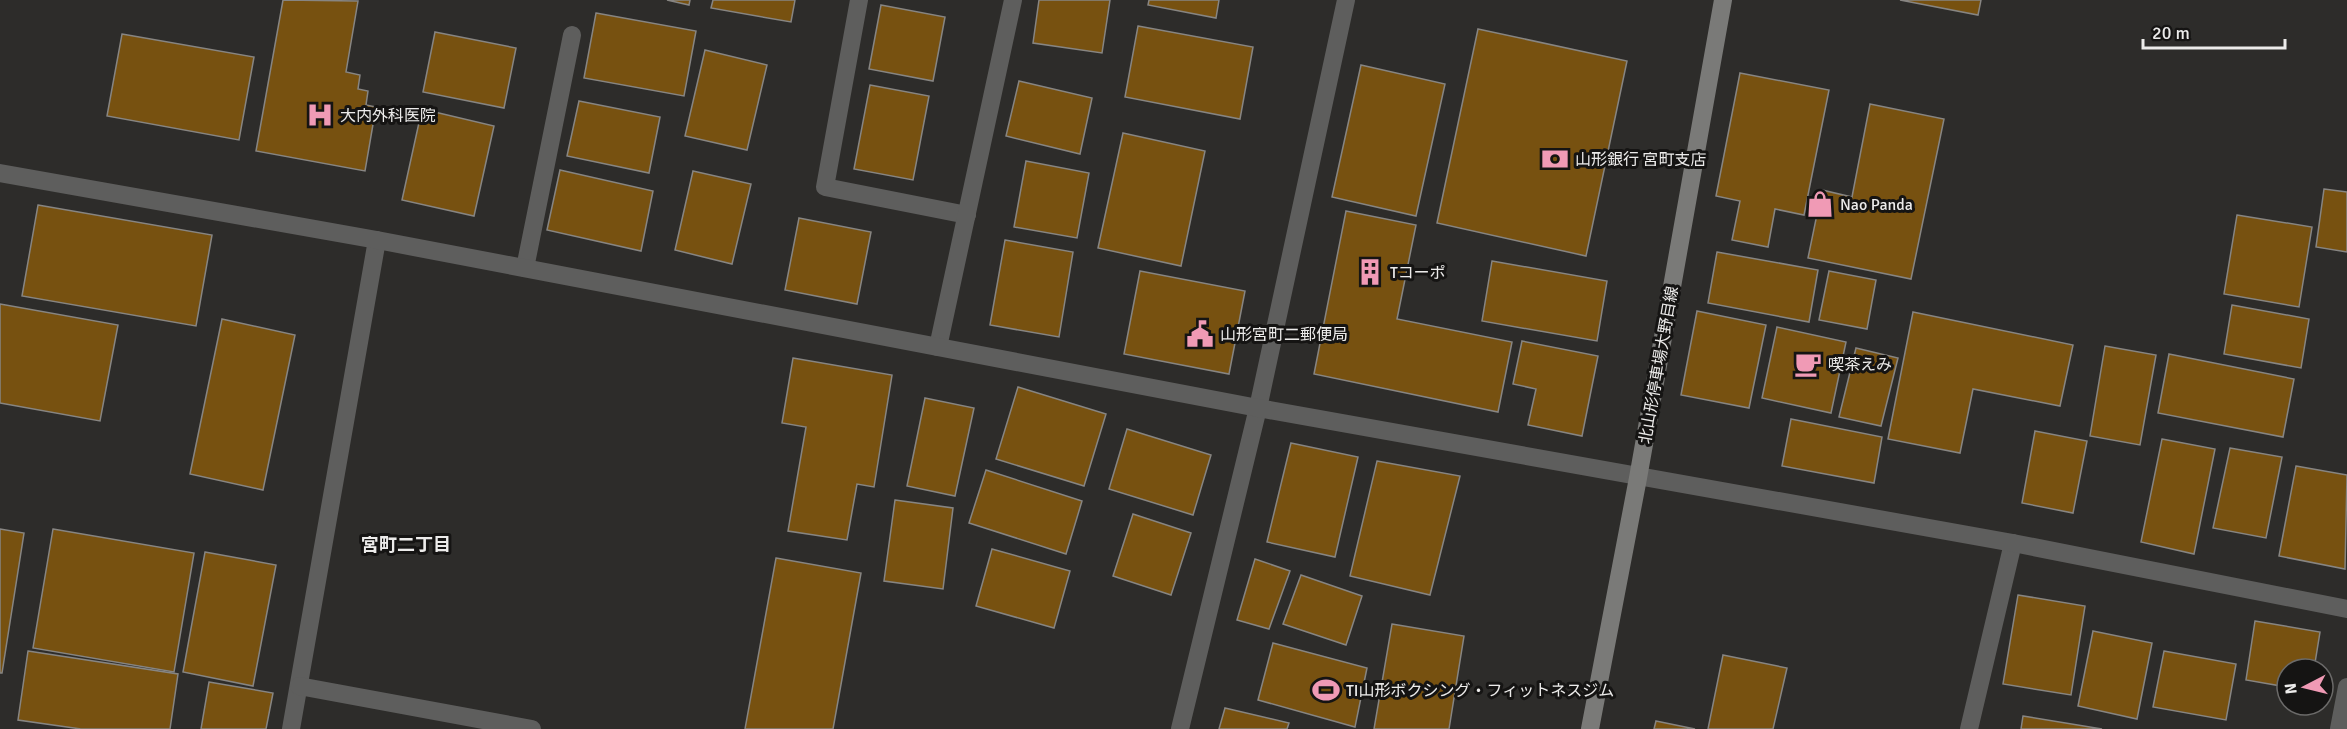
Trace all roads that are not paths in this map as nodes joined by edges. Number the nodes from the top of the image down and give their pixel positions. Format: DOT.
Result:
graph roads {
  1 [pos="859,0"];
  2 [pos="1013,0"];
  3 [pos="1346,0"];
  4 [pos="1723,0"];
  5 [pos="572,35"];
  6 [pos="0,173"];
  7 [pos="967,214"];
  8 [pos="377,240"];
  9 [pos="525,268"];
  10 [pos="938,347"];
  11 [pos="1258,408"];
  12 [pos="1638,478"];
  13 [pos="2013,543"];
  14 [pos="2347,609"];
  15 [pos="299,686"];
  16 [pos="2347,687"];
  17 [pos="291,729"];
  18 [pos="532,729"];
  19 [pos="1180,729"];
  20 [pos="1590,729"];
  21 [pos="1970,729"];
  22 [pos="2339,729"];
  1 -- 7 [label="street"];
  2 -- 7 [label="street"];
  3 -- 11 [label="street"];
  4 -- 12 [label="main road, 北山形停車場大野目線"];
  5 -- 9 [label="street"];
  6 -- 8 [label="street"];
  7 -- 10 [label="street"];
  8 -- 9 [label="street"];
  8 -- 15 [label="street"];
  9 -- 10 [label="street"];
  10 -- 11 [label="street"];
  11 -- 12 [label="street"];
  11 -- 19 [label="street"];
  12 -- 13 [label="street"];
  12 -- 20 [label="main road, 北山形停車場大野目線"];
  13 -- 14 [label="street"];
  13 -- 21 [label="street"];
  15 -- 17 [label="street"];
  15 -- 18 [label="street"];
  16 -- 22 [label="street"];
}
